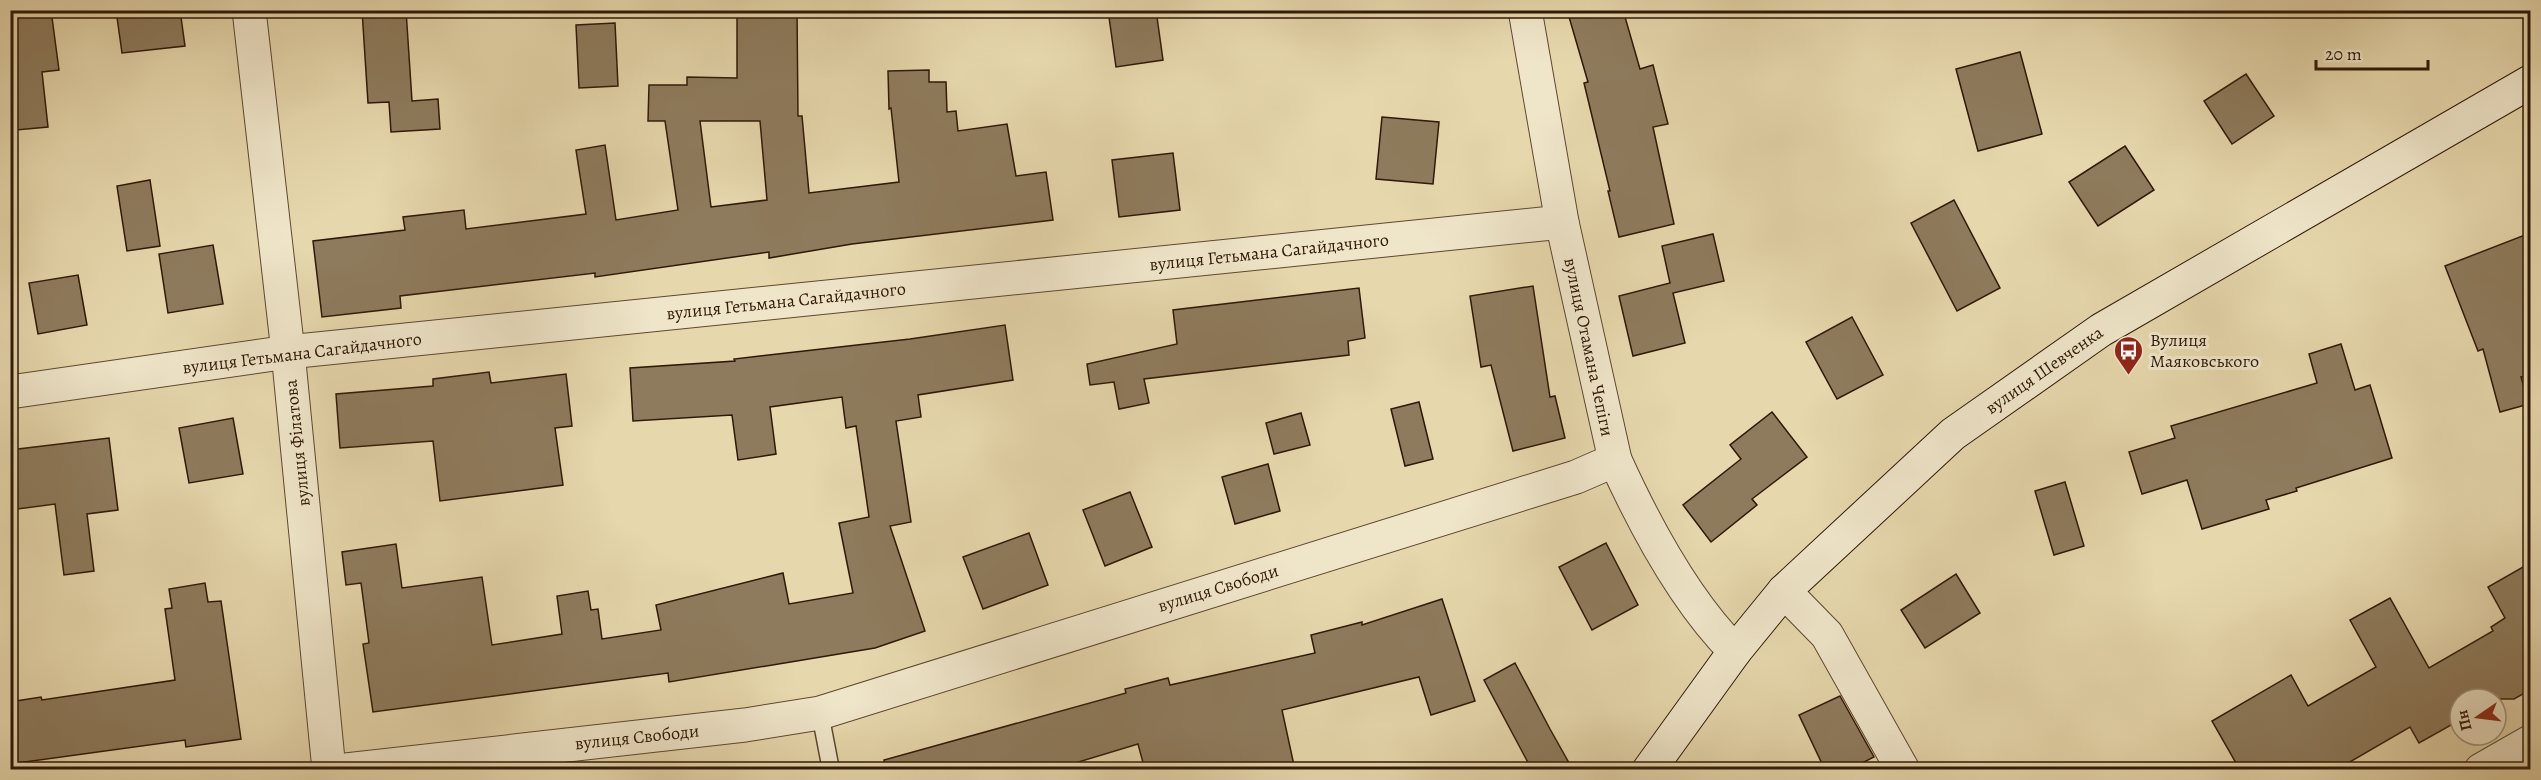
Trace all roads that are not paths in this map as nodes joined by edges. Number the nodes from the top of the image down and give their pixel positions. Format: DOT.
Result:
graph roads {
  1 [pos="249,10"];
  2 [pos="1525,10"];
  3 [pos="2530,82"];
  4 [pos="1562,222"];
  5 [pos="288,352"];
  6 [pos="10,392"];
  7 [pos="1615,460"];
  8 [pos="1784,591"];
  9 [pos="1734,651"];
  10 [pos="820,713"];
  11 [pos="2530,742"];
  12 [pos="329,770"];
  13 [pos="346,770"];
  14 [pos="831,770"];
  15 [pos="1649,770"];
  16 [pos="1903,770"];
  17 [pos="2481,770"];
  1 -- 5 [label="street, вулиця Філатова"];
  2 -- 4 [label="street, вулиця Отамана Чепіги"];
  3 -- 8 [label="street, вулиця Шевченка"];
  4 -- 5 [label="street, вулиця Гетьмана Сагайдачного"];
  4 -- 7 [label="street, вулиця Отамана Чепіги"];
  5 -- 6 [label="street, вулиця Гетьмана Сагайдачного"];
  5 -- 12 [label="street, вулиця Філатова"];
  7 -- 9 [label="street, вулиця Отамана Чепіги"];
  7 -- 10 [label="street, вулиця Свободи"];
  8 -- 9 [label="street, вулиця Шевченка"];
  8 -- 16 [label="street"];
  9 -- 15 [label="street, вулиця Шевченка"];
  10 -- 13 [label="street, вулиця Свободи"];
  10 -- 14 [label="lane"];
  11 -- 17 [label="street"];
}
